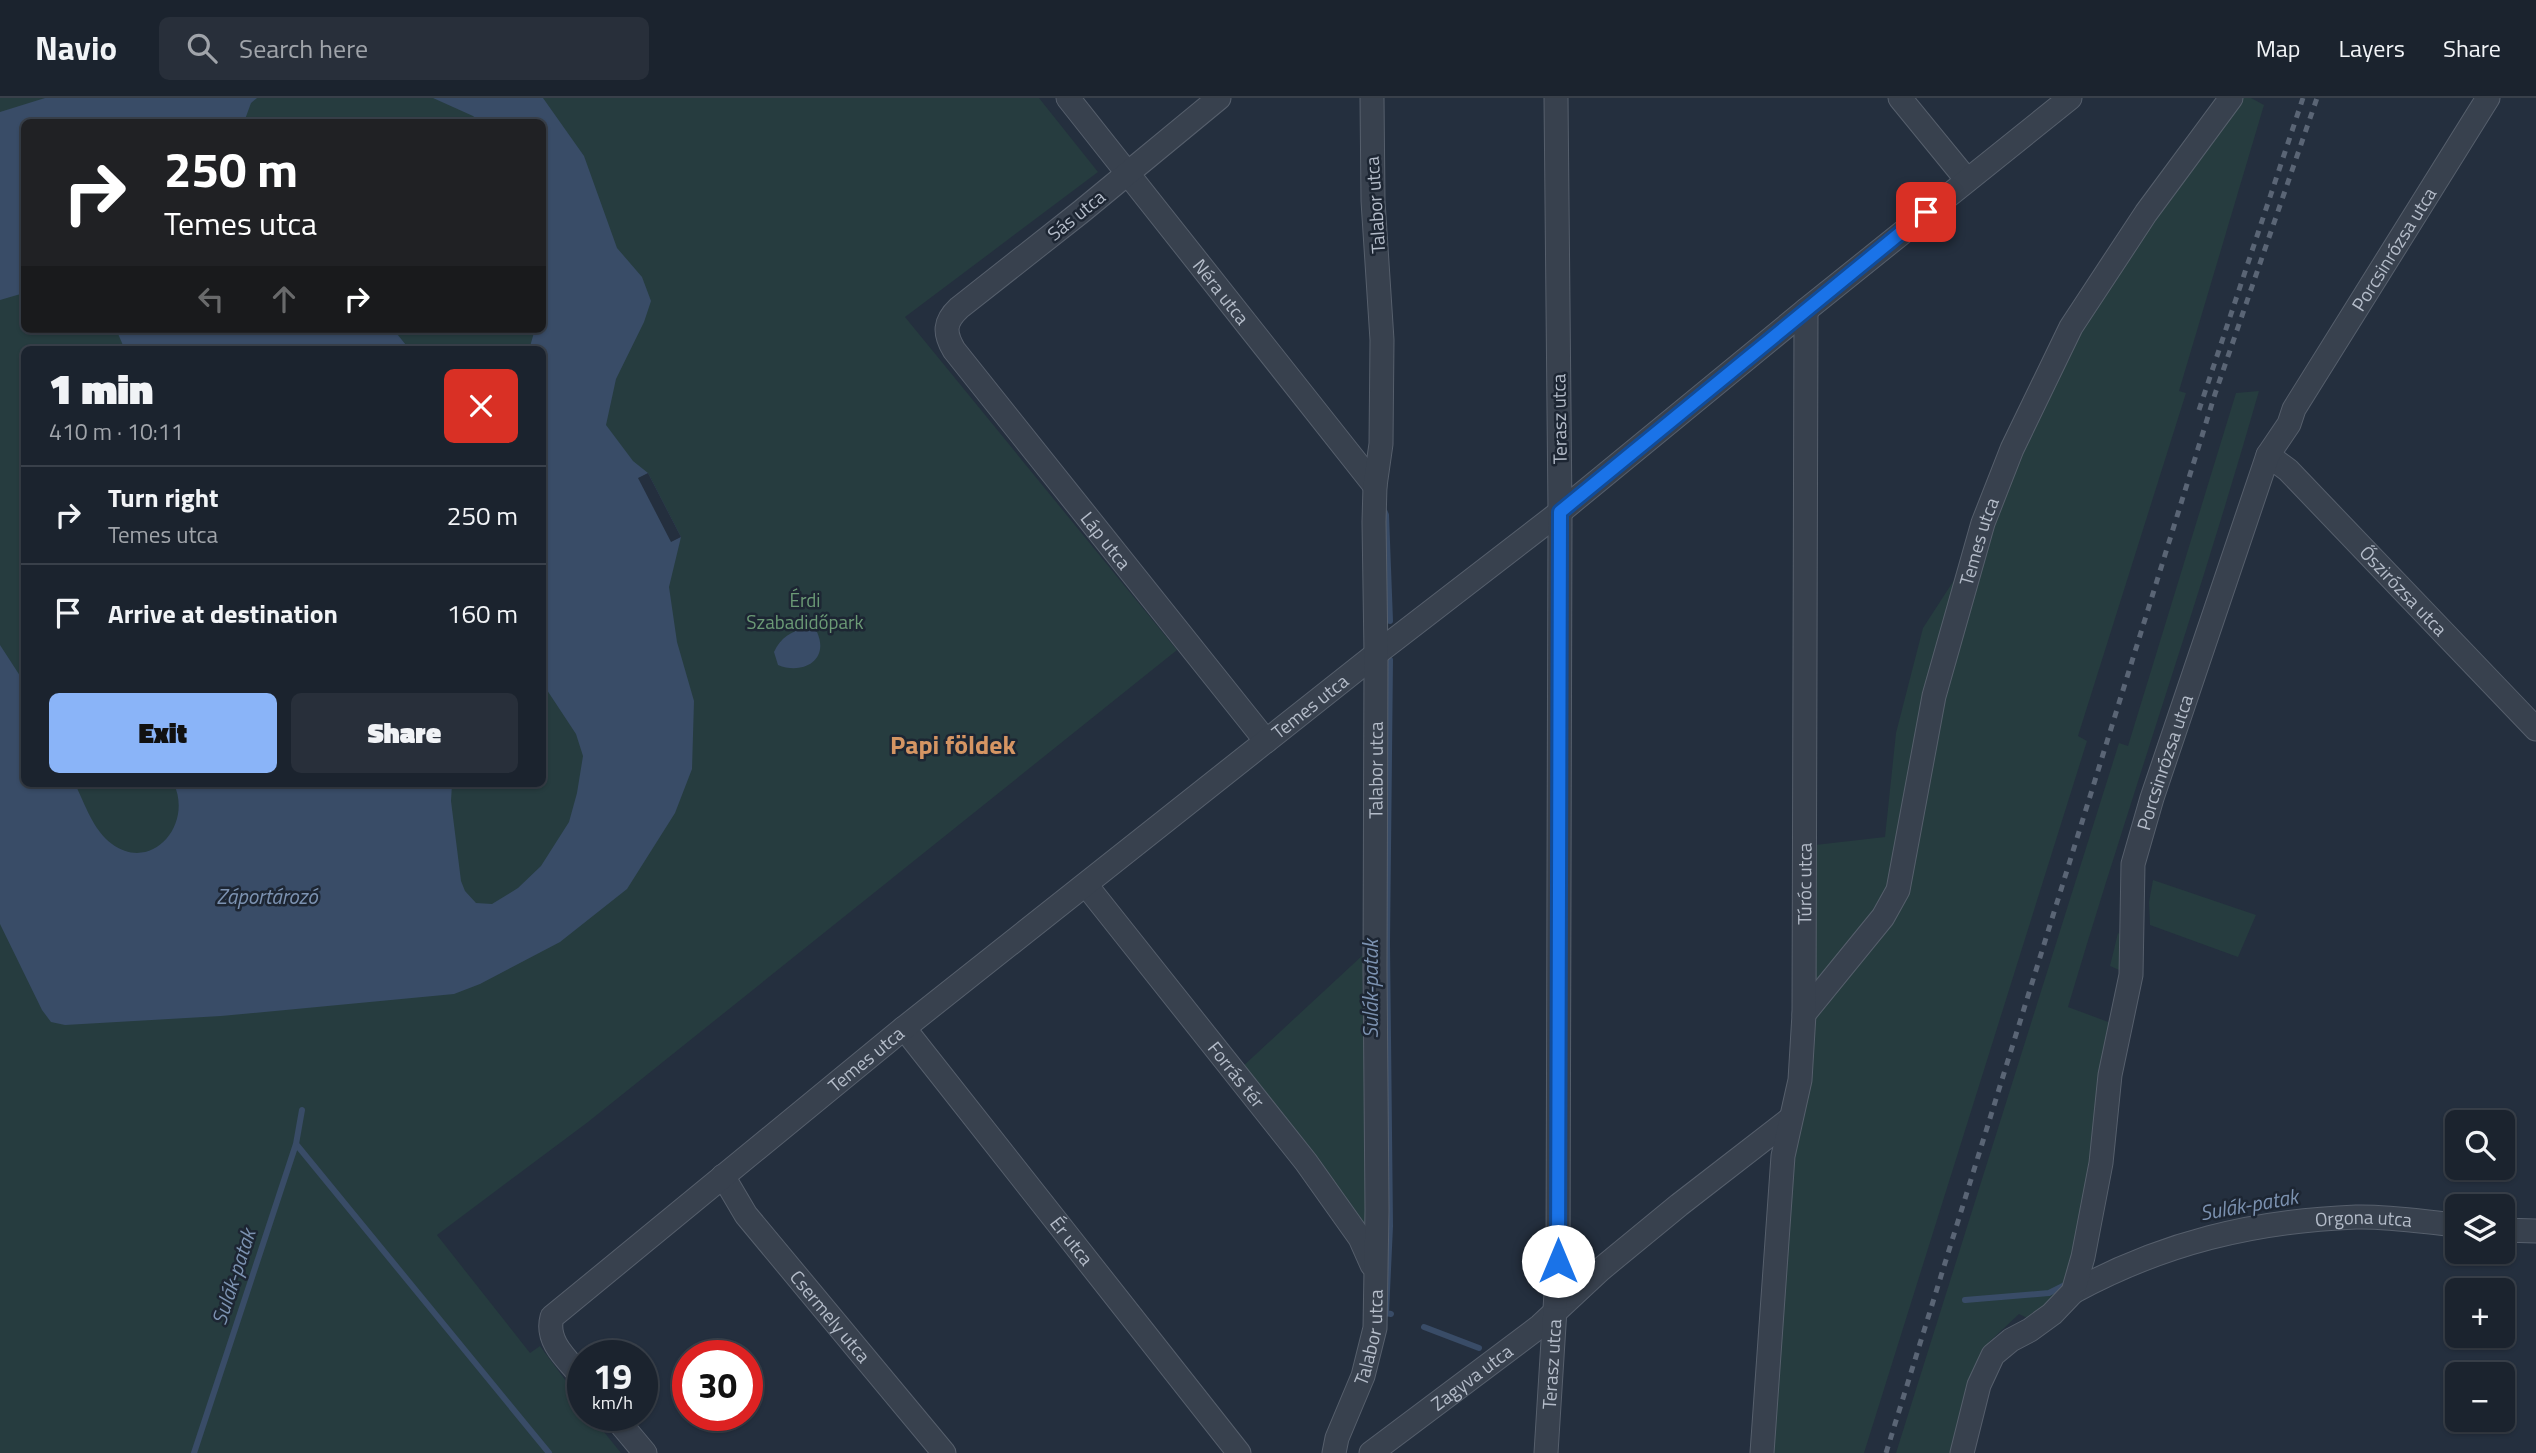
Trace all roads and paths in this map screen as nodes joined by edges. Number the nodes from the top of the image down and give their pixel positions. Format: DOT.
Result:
graph roads {
  1 [pos="1068,98"];
  2 [pos="1219,98"];
  3 [pos="1371,98"];
  4 [pos="1556,98"];
  5 [pos="1900,98"];
  6 [pos="2070,98"];
  7 [pos="2231,98"];
  8 [pos="2488,98"];
  9 [pos="1127,173"];
  10 [pos="1967,180"];
  11 [pos="1805,310"];
  12 [pos="948,339"];
  13 [pos="2268,455"];
  14 [pos="1375,486"];
  15 [pos="1560,512"];
  16 [pos="1377,654"];
  17 [pos="2536,729"];
  18 [pos="1266,741"];
  19 [pos="1086,885"];
  20 [pos="1804,1014"];
  21 [pos="904,1028"];
  22 [pos="1790,1119"];
  23 [pos="723,1176"];
  24 [pos="2445,1225"];
  25 [pos="2515,1230"];
  26 [pos="2536,1231"];
  27 [pos="1558,1261"];
  28 [pos="1600,1270"];
  29 [pos="1375,1271"];
  30 [pos="2073,1292"];
  31 [pos="1554,1312"];
  32 [pos="567,1359"];
  33 [pos="627,1431"];
  34 [pos="1337,1448"];
  35 [pos="645,1453"];
  36 [pos="944,1453"];
  37 [pos="1239,1453"];
  38 [pos="1371,1453"];
  39 [pos="1546,1453"];
  40 [pos="1762,1453"];
  41 [pos="1962,1453"];
  1 -- 9 [label="street, Néra utca"];
  2 -- 9 [label="street, Sás utca"];
  3 -- 14 [label="street, Talabor utca"];
  4 -- 15 [label="street, Terasz utca"];
  5 -- 10 [label="street"];
  6 -- 10 [label="street, Temes utca"];
  7 -- 20 [label="street, Temes utca"];
  8 -- 13 [label="street, Porcsinrózsa utca"];
  9 -- 12 [label="street, Sás utca"];
  9 -- 14 [label="street, Néra utca"];
  10 -- 11 [label="street, Temes utca"];
  11 -- 15 [label="street, Temes utca"];
  11 -- 20 [label="street, Túróc utca"];
  12 -- 18 [label="street, Láp utca"];
  13 -- 17 [label="street, Őszirózsa utca"];
  13 -- 30 [label="street, Porcsinrózsa utca"];
  14 -- 16 [label="street, Talabor utca"];
  15 -- 16 [label="street, Temes utca"];
  15 -- 27 [label="street, Terasz utca"];
  16 -- 18 [label="street, Temes utca"];
  16 -- 29 [label="street, Talabor utca"];
  18 -- 19 [label="street, Temes utca"];
  19 -- 21 [label="street, Temes utca"];
  19 -- 29 [label="street, Forrás tér"];
  20 -- 22 [label="street, Túróc utca"];
  21 -- 23 [label="street, Temes utca"];
  21 -- 37 [label="street, Ér utca"];
  22 -- 28 [label="street, Zagyva utca"];
  22 -- 40 [label="street, Túróc utca"];
  23 -- 32 [label="street, Temes utca"];
  23 -- 36 [label="street, Csermely utca"];
  24 -- 30 [label="street, Orgona utca"];
  25 -- 26 [label="street"];
  27 -- 28 [label="street"];
  27 -- 31 [label="street, Terasz utca"];
  28 -- 31 [label="street, Zagyva utca"];
  29 -- 34 [label="street, Talabor utca"];
  30 -- 41 [label="street, Porcsinrózsa utca"];
  31 -- 38 [label="street, Zagyva utca"];
  31 -- 39 [label="street, Terasz utca"];
  33 -- 35 [label="street"];
}
